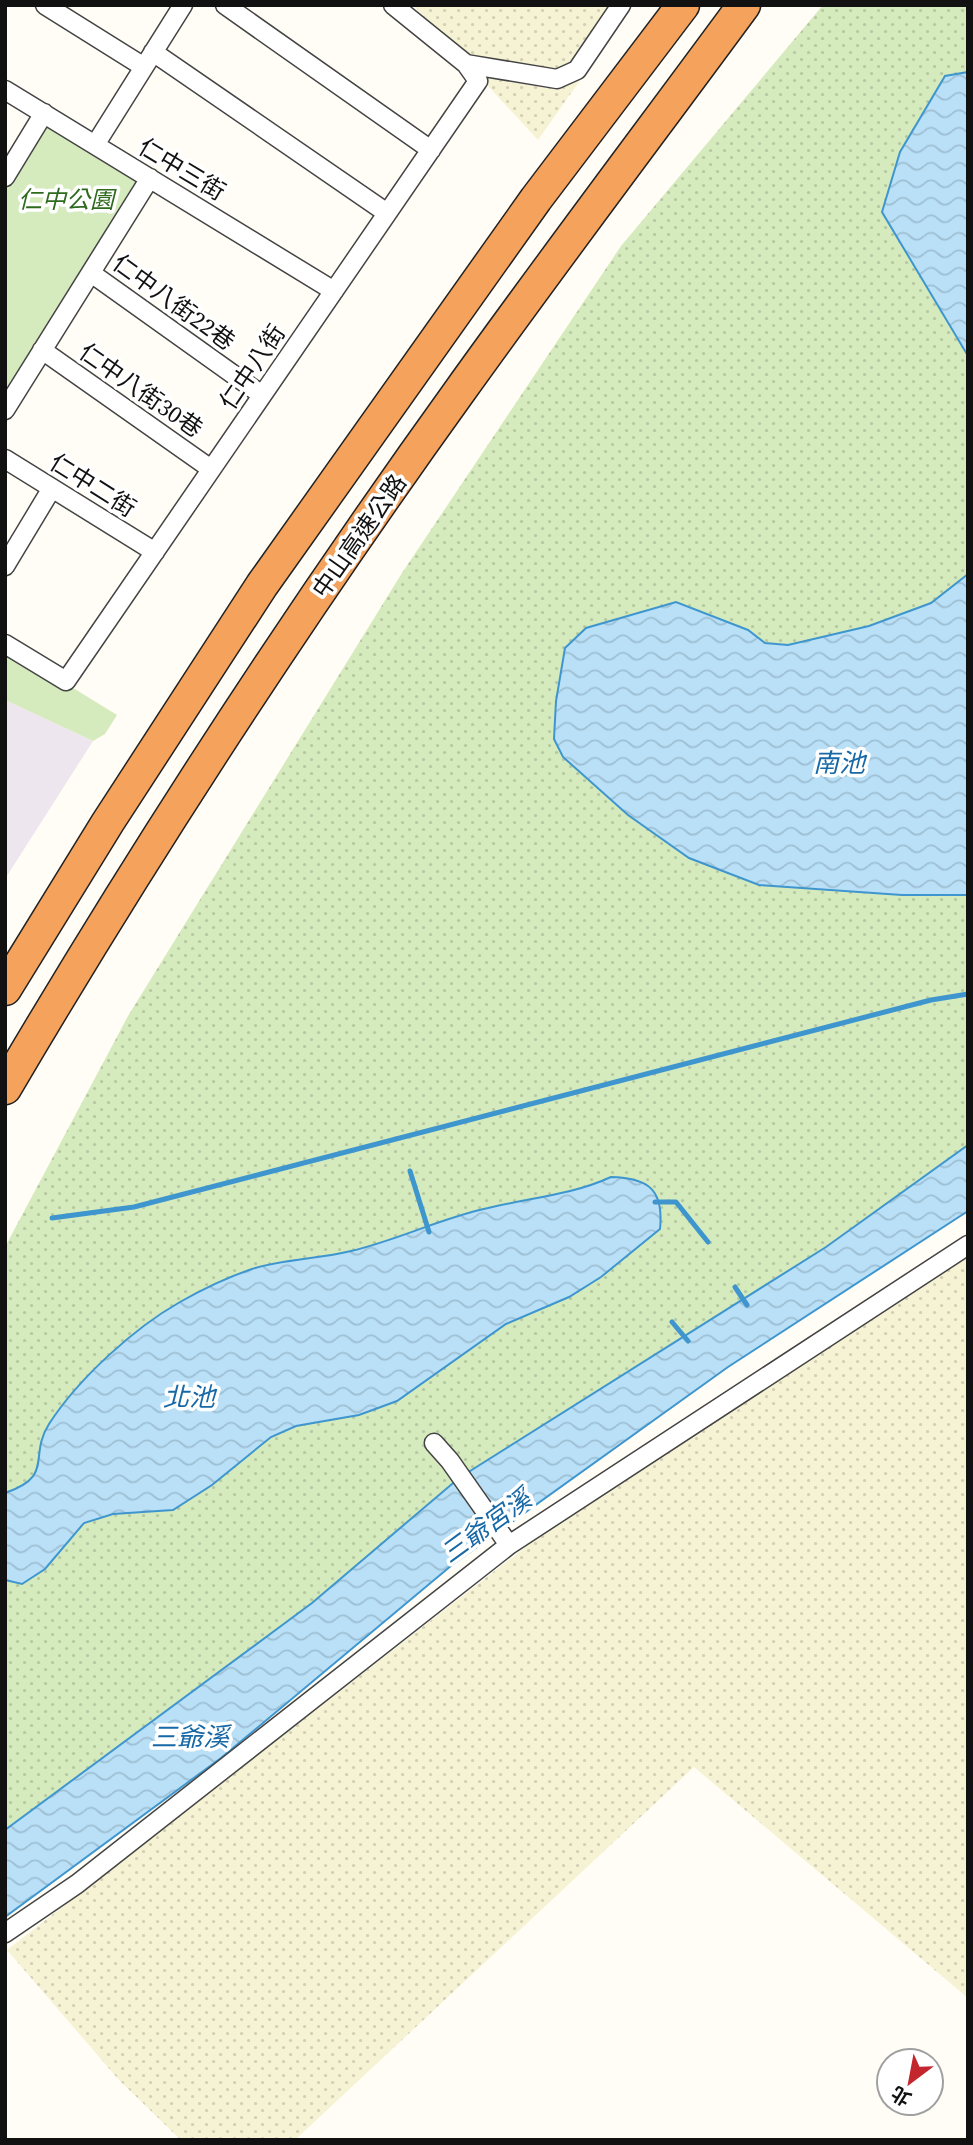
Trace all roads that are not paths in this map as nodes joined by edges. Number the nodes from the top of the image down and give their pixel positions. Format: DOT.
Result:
graph roads {
  1 [pos="45,5"];
  2 [pos="183,5"];
  3 [pos="225,5"];
  4 [pos="393,5"];
  5 [pos="621,5"];
  6 [pos="683,5"];
  7 [pos="744,5"];
  8 [pos="149,60"];
  9 [pos="466,64"];
  10 [pos="5,90"];
  11 [pos="44,113"];
  12 [pos="95,145"];
  13 [pos="430,150"];
  14 [pos="5,177"];
  15 [pos="150,178"];
  16 [pos="387,213"];
  17 [pos="91,273"];
  18 [pos="334,291"];
  19 [pos="42,350"];
  20 [pos="262,395"];
  21 [pos="5,410"];
  22 [pos="5,459"];
  23 [pos="211,469"];
  24 [pos="52,488"];
  25 [pos="155,552"];
  26 [pos="5,566"];
  27 [pos="5,644"];
  28 [pos="9,981"];
  29 [pos="5,1088"];
  30 [pos="968,1245"];
  31 [pos="434,1443"];
  32 [pos="506,1540"];
  33 [pos="5,1933"];
  1 -- 8 [label="street"];
  2 -- 8 [label="street"];
  3 -- 13 [label="street"];
  4 -- 9 [label="street"];
  5 -- 9 [label="street"];
  6 -- 28 [label="highway"];
  7 -- 29 [label="highway, 中山高速公路"];
  8 -- 12 [label="street"];
  8 -- 16 [label="street"];
  9 -- 13 [label="street, 仁中八街"];
  10 -- 11 [label="street, 仁中三街"];
  11 -- 12 [label="street, 仁中三街"];
  11 -- 14 [label="street"];
  12 -- 15 [label="street, 仁中三街"];
  13 -- 16 [label="street, 仁中八街"];
  15 -- 17 [label="street"];
  15 -- 18 [label="street, 仁中三街"];
  16 -- 18 [label="street, 仁中八街"];
  17 -- 19 [label="street"];
  17 -- 20 [label="street, 仁中八街22巷"];
  18 -- 20 [label="street, 仁中八街"];
  19 -- 21 [label="street"];
  19 -- 23 [label="street, 仁中八街30巷"];
  20 -- 23 [label="street, 仁中八街"];
  22 -- 24 [label="street, 仁中二街"];
  23 -- 25 [label="street, 仁中八街"];
  24 -- 25 [label="street, 仁中二街"];
  24 -- 26 [label="street"];
  25 -- 27 [label="street, 仁中八街"];
  30 -- 32 [label="street"];
  31 -- 32 [label="street"];
  32 -- 33 [label="street"];
}
